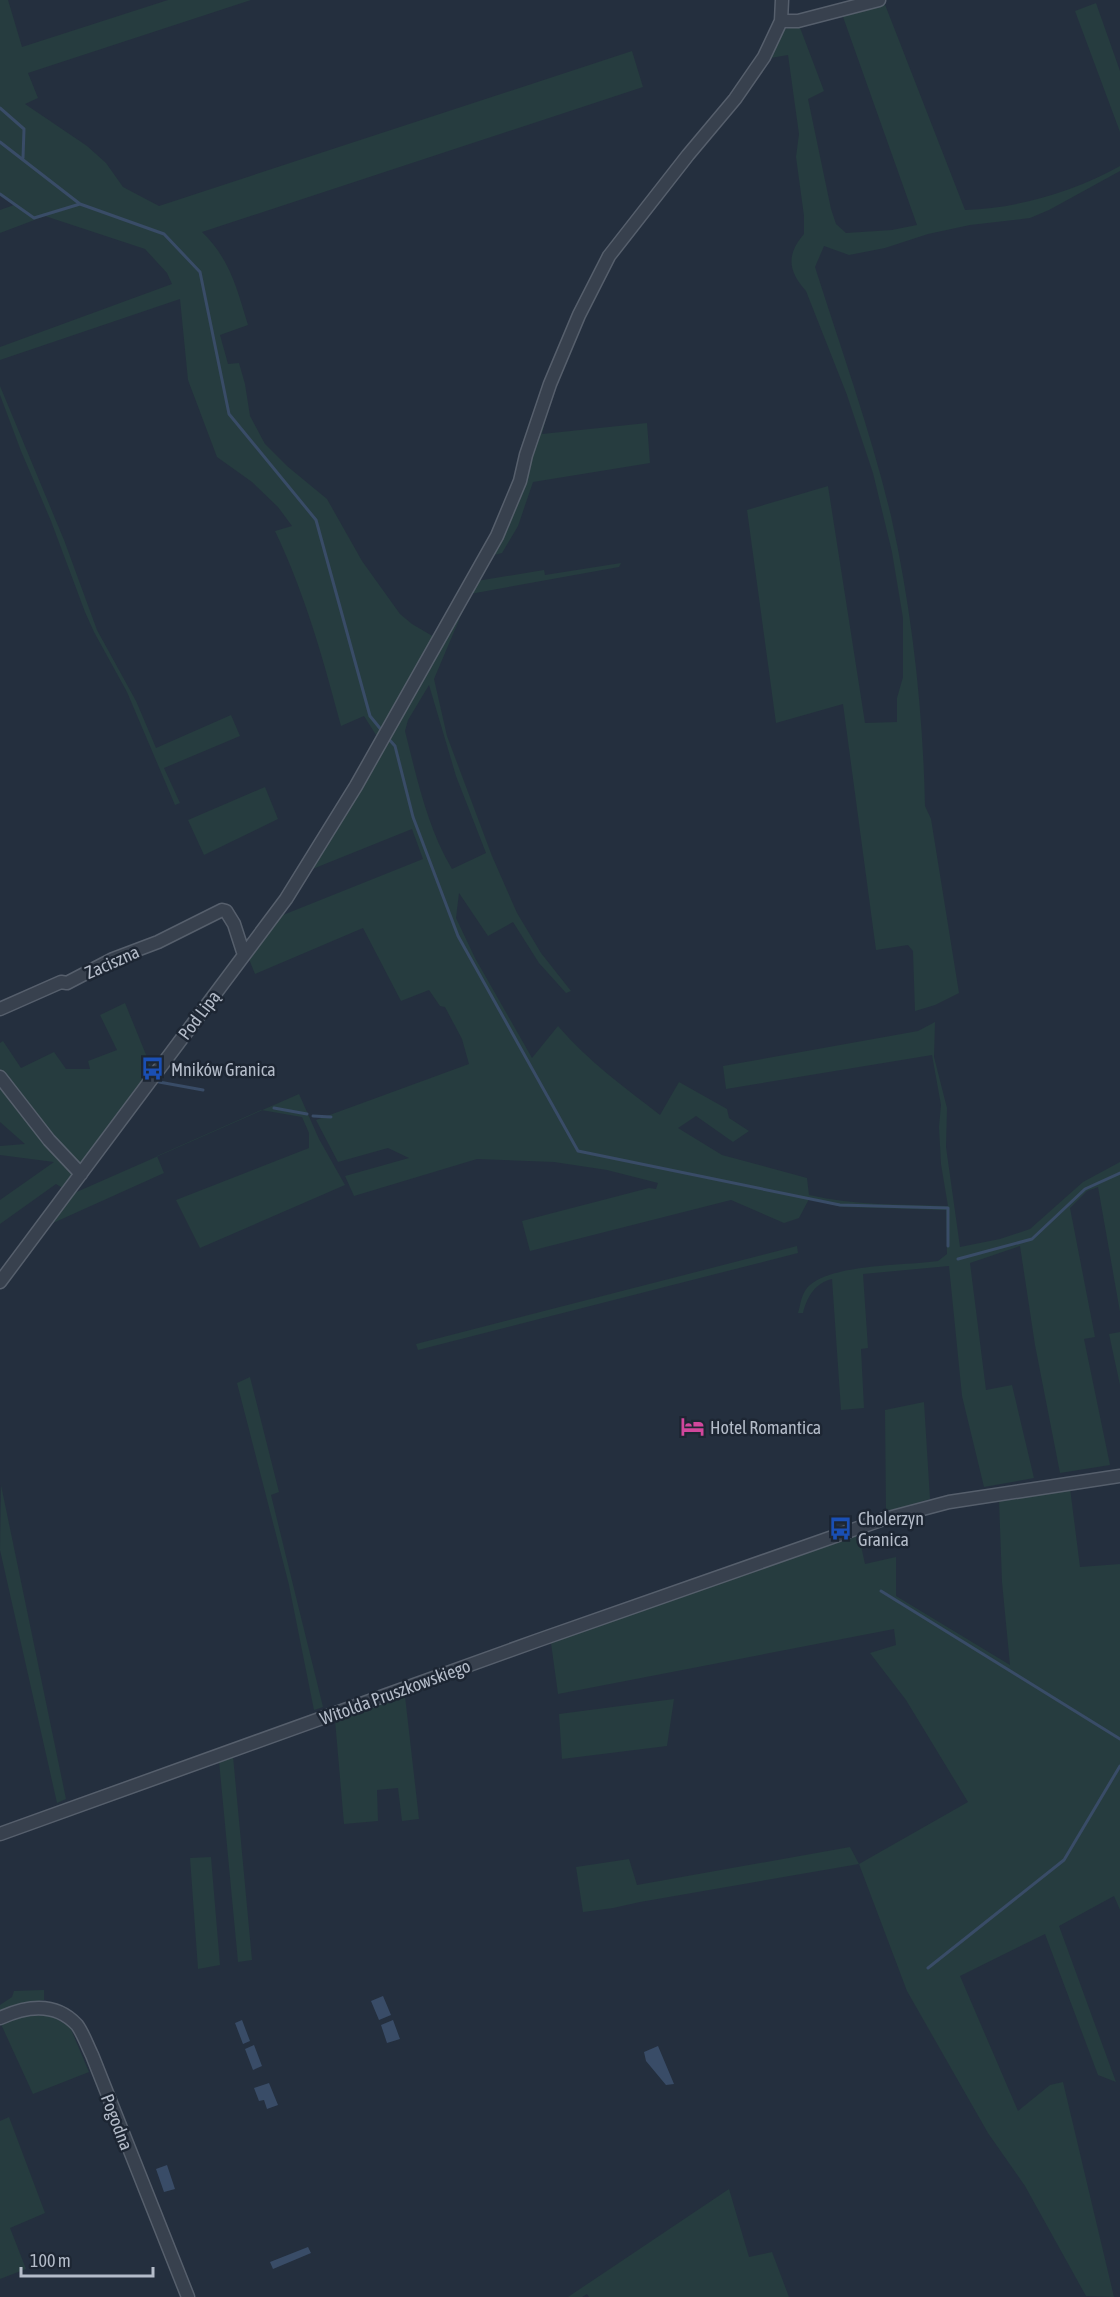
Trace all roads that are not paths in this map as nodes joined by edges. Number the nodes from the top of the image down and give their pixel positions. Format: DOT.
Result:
graph roads {
  1 [pos="782,0"];
  2 [pos="879,0"];
  3 [pos="781,21"];
  4 [pos="244,955"];
  5 [pos="0,1009"];
  6 [pos="0,1077"];
  7 [pos="81,1174"];
  8 [pos="0,1282"];
  9 [pos="1120,1476"];
  10 [pos="0,1834"];
  11 [pos="0,2018"];
  12 [pos="188,2297"];
  1 -- 3 [label="street"];
  2 -- 3 [label="street"];
  3 -- 4 [label="street, Pod Lipą"];
  4 -- 5 [label="street, Zaciszna"];
  4 -- 7 [label="street, Pod Lipą"];
  6 -- 7 [label="street"];
  7 -- 8 [label="street, Pod Lipą"];
  9 -- 10 [label="street, Witolda Pruszkowskiego"];
  11 -- 12 [label="street, Pogodna"];
}
